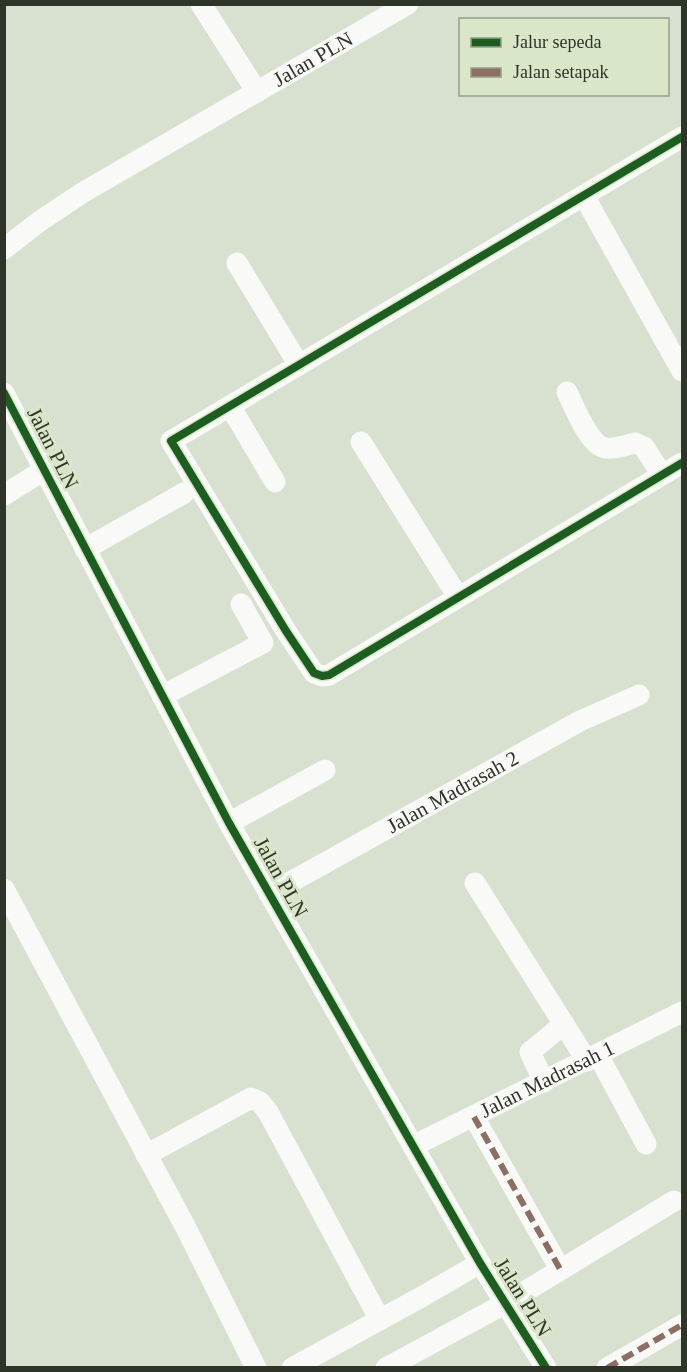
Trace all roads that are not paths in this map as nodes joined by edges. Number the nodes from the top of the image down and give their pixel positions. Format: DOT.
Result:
graph roads {
  1 [pos="201,4"];
  2 [pos="408,4"];
  3 [pos="258,92"];
  4 [pos="682,137"];
  5 [pos="584,196"];
  6 [pos="4,249"];
  7 [pos="237,263"];
  8 [pos="299,365"];
  9 [pos="682,371"];
  10 [pos="567,392"];
  11 [pos="4,393"];
  12 [pos="230,406"];
  13 [pos="361,442"];
  14 [pos="682,463"];
  15 [pos="44,470"];
  16 [pos="662,475"];
  17 [pos="275,482"];
  18 [pos="184,493"];
  19 [pos="4,495"];
  20 [pos="86,549"];
  21 [pos="458,597"];
  22 [pos="241,604"];
  23 [pos="639,695"];
  24 [pos="162,696"];
  25 [pos="325,770"];
  26 [pos="229,823"];
  27 [pos="475,883"];
  28 [pos="4,889"];
  29 [pos="269,894"];
  30 [pos="682,1012"];
  31 [pos="564,1024"];
  32 [pos="592,1058"];
  33 [pos="544,1082"];
  34 [pos="474,1117"];
  35 [pos="646,1144"];
  36 [pos="412,1146"];
  37 [pos="146,1155"];
  38 [pos="674,1201"];
  39 [pos="480,1263"];
  40 [pos="561,1269"];
  41 [pos="506,1303"];
  42 [pos="380,1320"];
  43 [pos="682,1325"];
  44 [pos="256,1368"];
  45 [pos="292,1368"];
  46 [pos="386,1368"];
  47 [pos="546,1368"];
  48 [pos="607,1368"];
  1 -- 3 [label="street"];
  2 -- 3 [label="street, Jalan PLN"];
  3 -- 6 [label="street, Jalan PLN"];
  4 -- 5 [label="street"];
  5 -- 8 [label="street"];
  5 -- 9 [label="street"];
  7 -- 8 [label="street"];
  8 -- 12 [label="street"];
  10 -- 16 [label="street"];
  11 -- 15 [label="street, Jalan PLN"];
  12 -- 17 [label="street"];
  12 -- 21 [label="street"];
  13 -- 21 [label="street"];
  14 -- 16 [label="street"];
  15 -- 19 [label="street"];
  15 -- 20 [label="street, Jalan PLN"];
  16 -- 21 [label="street"];
  18 -- 20 [label="street"];
  20 -- 24 [label="street, Jalan PLN"];
  22 -- 24 [label="street"];
  23 -- 29 [label="street, Jalan Madrasah 2"];
  24 -- 26 [label="street, Jalan PLN"];
  25 -- 26 [label="street"];
  26 -- 29 [label="street, Jalan PLN"];
  27 -- 31 [label="street"];
  28 -- 37 [label="street"];
  29 -- 36 [label="street, Jalan PLN"];
  30 -- 32 [label="street, Jalan Madrasah 1"];
  31 -- 32 [label="street"];
  31 -- 33 [label="street"];
  32 -- 33 [label="street, Jalan Madrasah 1"];
  32 -- 35 [label="street"];
  33 -- 34 [label="street, Jalan Madrasah 1"];
  34 -- 36 [label="street, Jalan Madrasah 1"];
  34 -- 40 [label="street"];
  36 -- 39 [label="street, Jalan PLN"];
  37 -- 42 [label="street"];
  37 -- 44 [label="street"];
  38 -- 40 [label="street"];
  39 -- 41 [label="street, Jalan PLN"];
  39 -- 42 [label="street"];
  40 -- 41 [label="street"];
  41 -- 46 [label="street"];
  41 -- 47 [label="street, Jalan PLN"];
  42 -- 45 [label="street"];
  43 -- 48 [label="street"];
}
